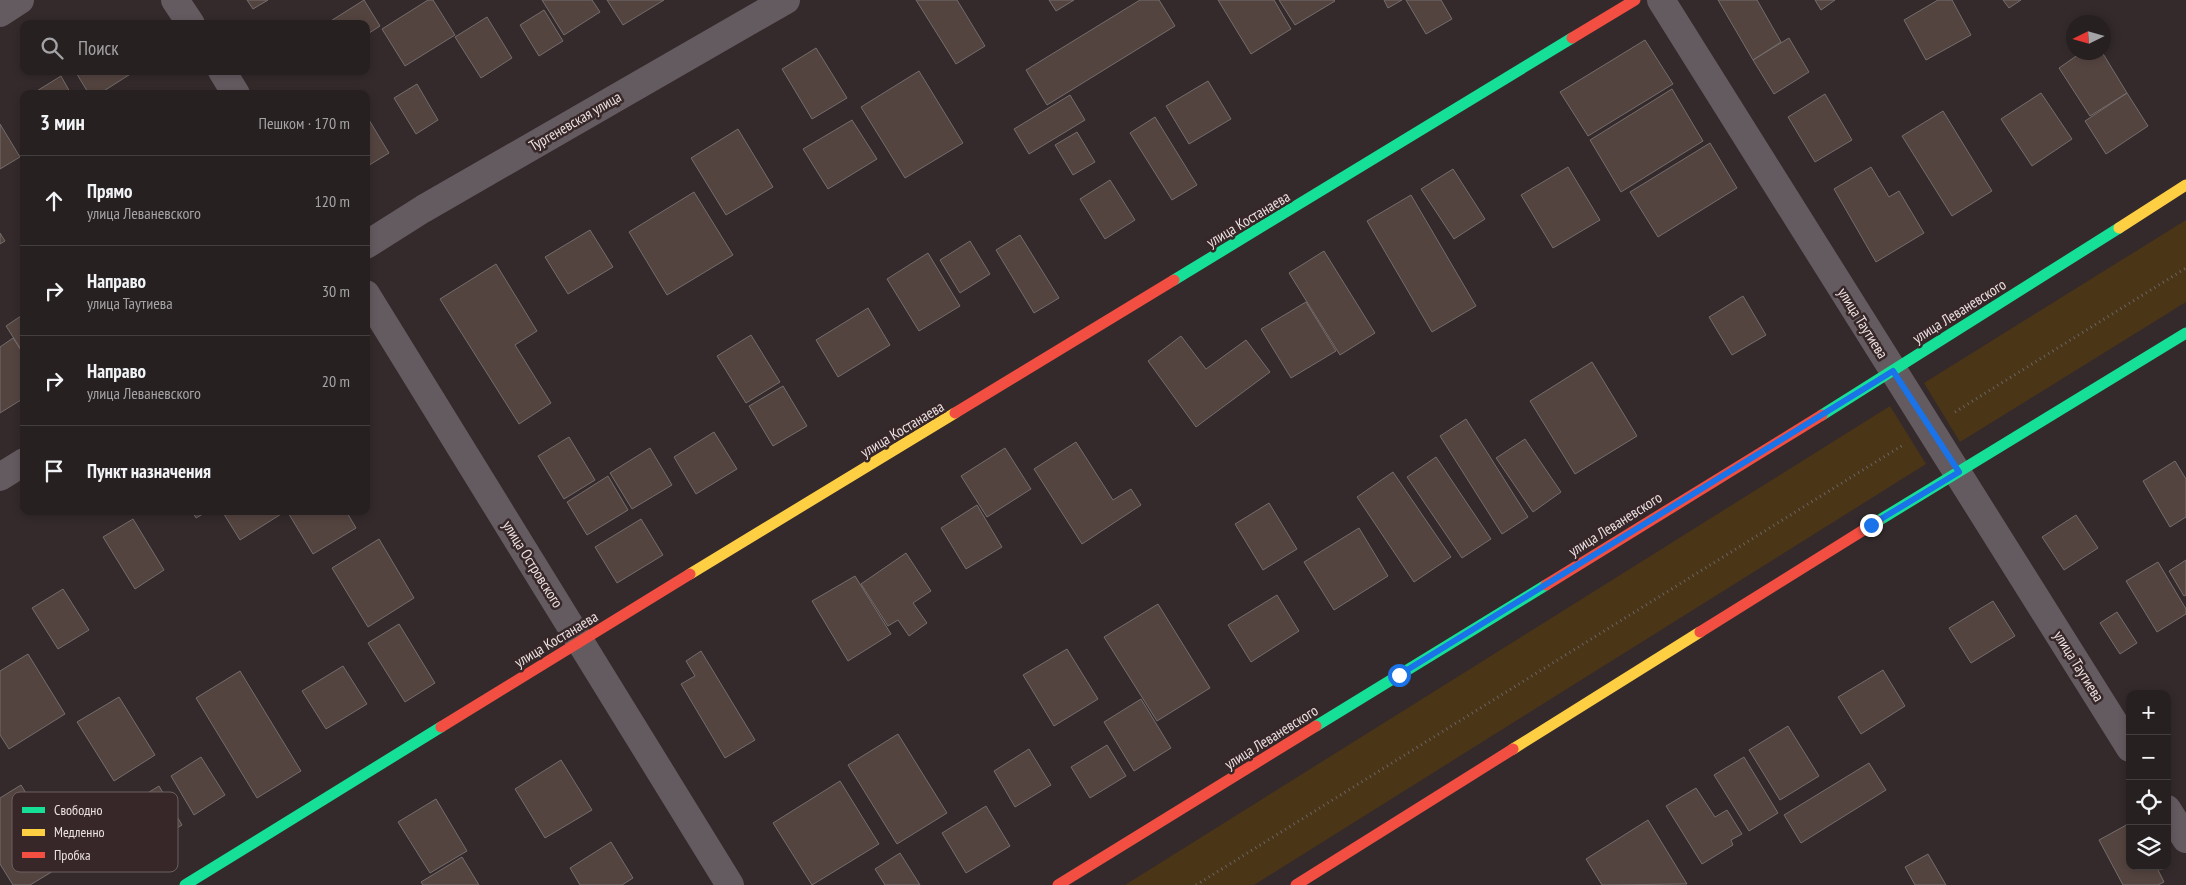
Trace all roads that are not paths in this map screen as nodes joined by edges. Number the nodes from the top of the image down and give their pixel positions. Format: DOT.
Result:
graph roads {
  1 [pos="20,0"];
  2 [pos="175,0"];
  3 [pos="786,0"];
  4 [pos="1636,0"];
  5 [pos="1661,0"];
  6 [pos="0,13"];
  7 [pos="188,20"];
  8 [pos="224,75"];
  9 [pos="234,90"];
  10 [pos="2186,186"];
  11 [pos="370,243"];
  12 [pos="370,301"];
  13 [pos="2186,333"];
  14 [pos="1893,371"];
  15 [pos="20,464"];
  16 [pos="1959,472"];
  17 [pos="0,476"];
  18 [pos="580,642"];
  19 [pos="2126,742"];
  20 [pos="2171,815"];
  21 [pos="2186,839"];
  22 [pos="185,885"];
  23 [pos="730,885"];
  24 [pos="1058,885"];
  25 [pos="1296,885"];
  1 -- 6 [label="street"];
  2 -- 7 [label="street"];
  3 -- 11 [label="street, Тургеневская улица"];
  4 -- 18 [label="street, улица Костанаева"];
  5 -- 14 [label="street, улица Таутиева"];
  8 -- 9 [label="street"];
  10 -- 14 [label="street, улица Леваневского"];
  12 -- 18 [label="street, улица Островского"];
  13 -- 16 [label="street"];
  14 -- 16 [label="street, улица Таутиева"];
  14 -- 24 [label="street, улица Леваневского"];
  15 -- 17 [label="street"];
  16 -- 19 [label="street, улица Таутиева"];
  16 -- 25 [label="street"];
  18 -- 22 [label="street, улица Костанаева"];
  18 -- 23 [label="street, улица Островского"];
  20 -- 21 [label="street"];
}
